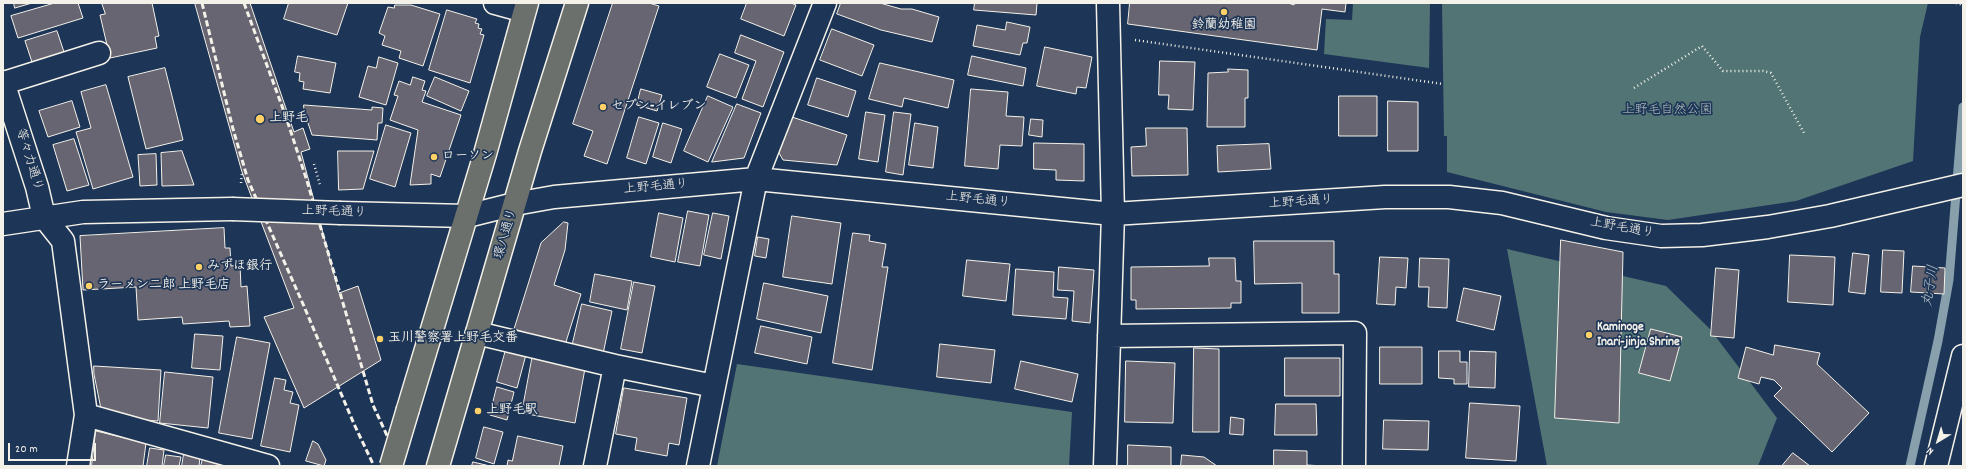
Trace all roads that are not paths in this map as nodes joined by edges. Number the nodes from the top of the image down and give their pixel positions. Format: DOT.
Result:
graph roads {
  1 [pos="494,3"];
  2 [pos="577,3"];
  3 [pos="825,3"];
  4 [pos="1108,3"];
  5 [pos="526,7"];
  6 [pos="99,54"];
  7 [pos="3,82"];
  8 [pos="756,179"];
  9 [pos="1956,187"];
  10 [pos="515,204"];
  11 [pos="1113,214"];
  12 [pos="467,216"];
  13 [pos="44,217"];
  14 [pos="3,224"];
  15 [pos="478,333"];
  16 [pos="1109,336"];
  17 [pos="1963,356"];
  18 [pos="615,366"];
  19 [pos="714,386"];
  20 [pos="86,415"];
  21 [pos="439,463"];
  22 [pos="78,466"];
  23 [pos="268,466"];
  24 [pos="391,466"];
  25 [pos="595,466"];
  26 [pos="698,466"];
  27 [pos="1105,466"];
  28 [pos="1354,466"];
  29 [pos="1936,466"];
  1 -- 5 [label="street"];
  2 -- 10 [label="highway, 環八通り"];
  3 -- 8 [label="street"];
  4 -- 11 [label="street"];
  5 -- 12 [label="highway"];
  6 -- 7 [label="street"];
  7 -- 13 [label="street, 等々力通り"];
  8 -- 10 [label="street, 上野毛通り"];
  8 -- 11 [label="street, 上野毛通り"];
  8 -- 19 [label="street"];
  9 -- 11 [label="street, 上野毛通り"];
  10 -- 12 [label="street, 上野毛通り"];
  10 -- 15 [label="highway, 環八通り"];
  11 -- 16 [label="street"];
  12 -- 13 [label="street, 上野毛通り, bridge"];
  12 -- 24 [label="highway, bridge"];
  13 -- 14 [label="street, 上野毛通り"];
  13 -- 20 [label="street"];
  15 -- 18 [label="street"];
  15 -- 21 [label="highway, 環八通り"];
  16 -- 27 [label="street"];
  16 -- 28 [label="street"];
  17 -- 29 [label="street"];
  18 -- 19 [label="street"];
  18 -- 25 [label="street"];
  19 -- 26 [label="street"];
  20 -- 22 [label="street"];
  20 -- 23 [label="street"];
}
